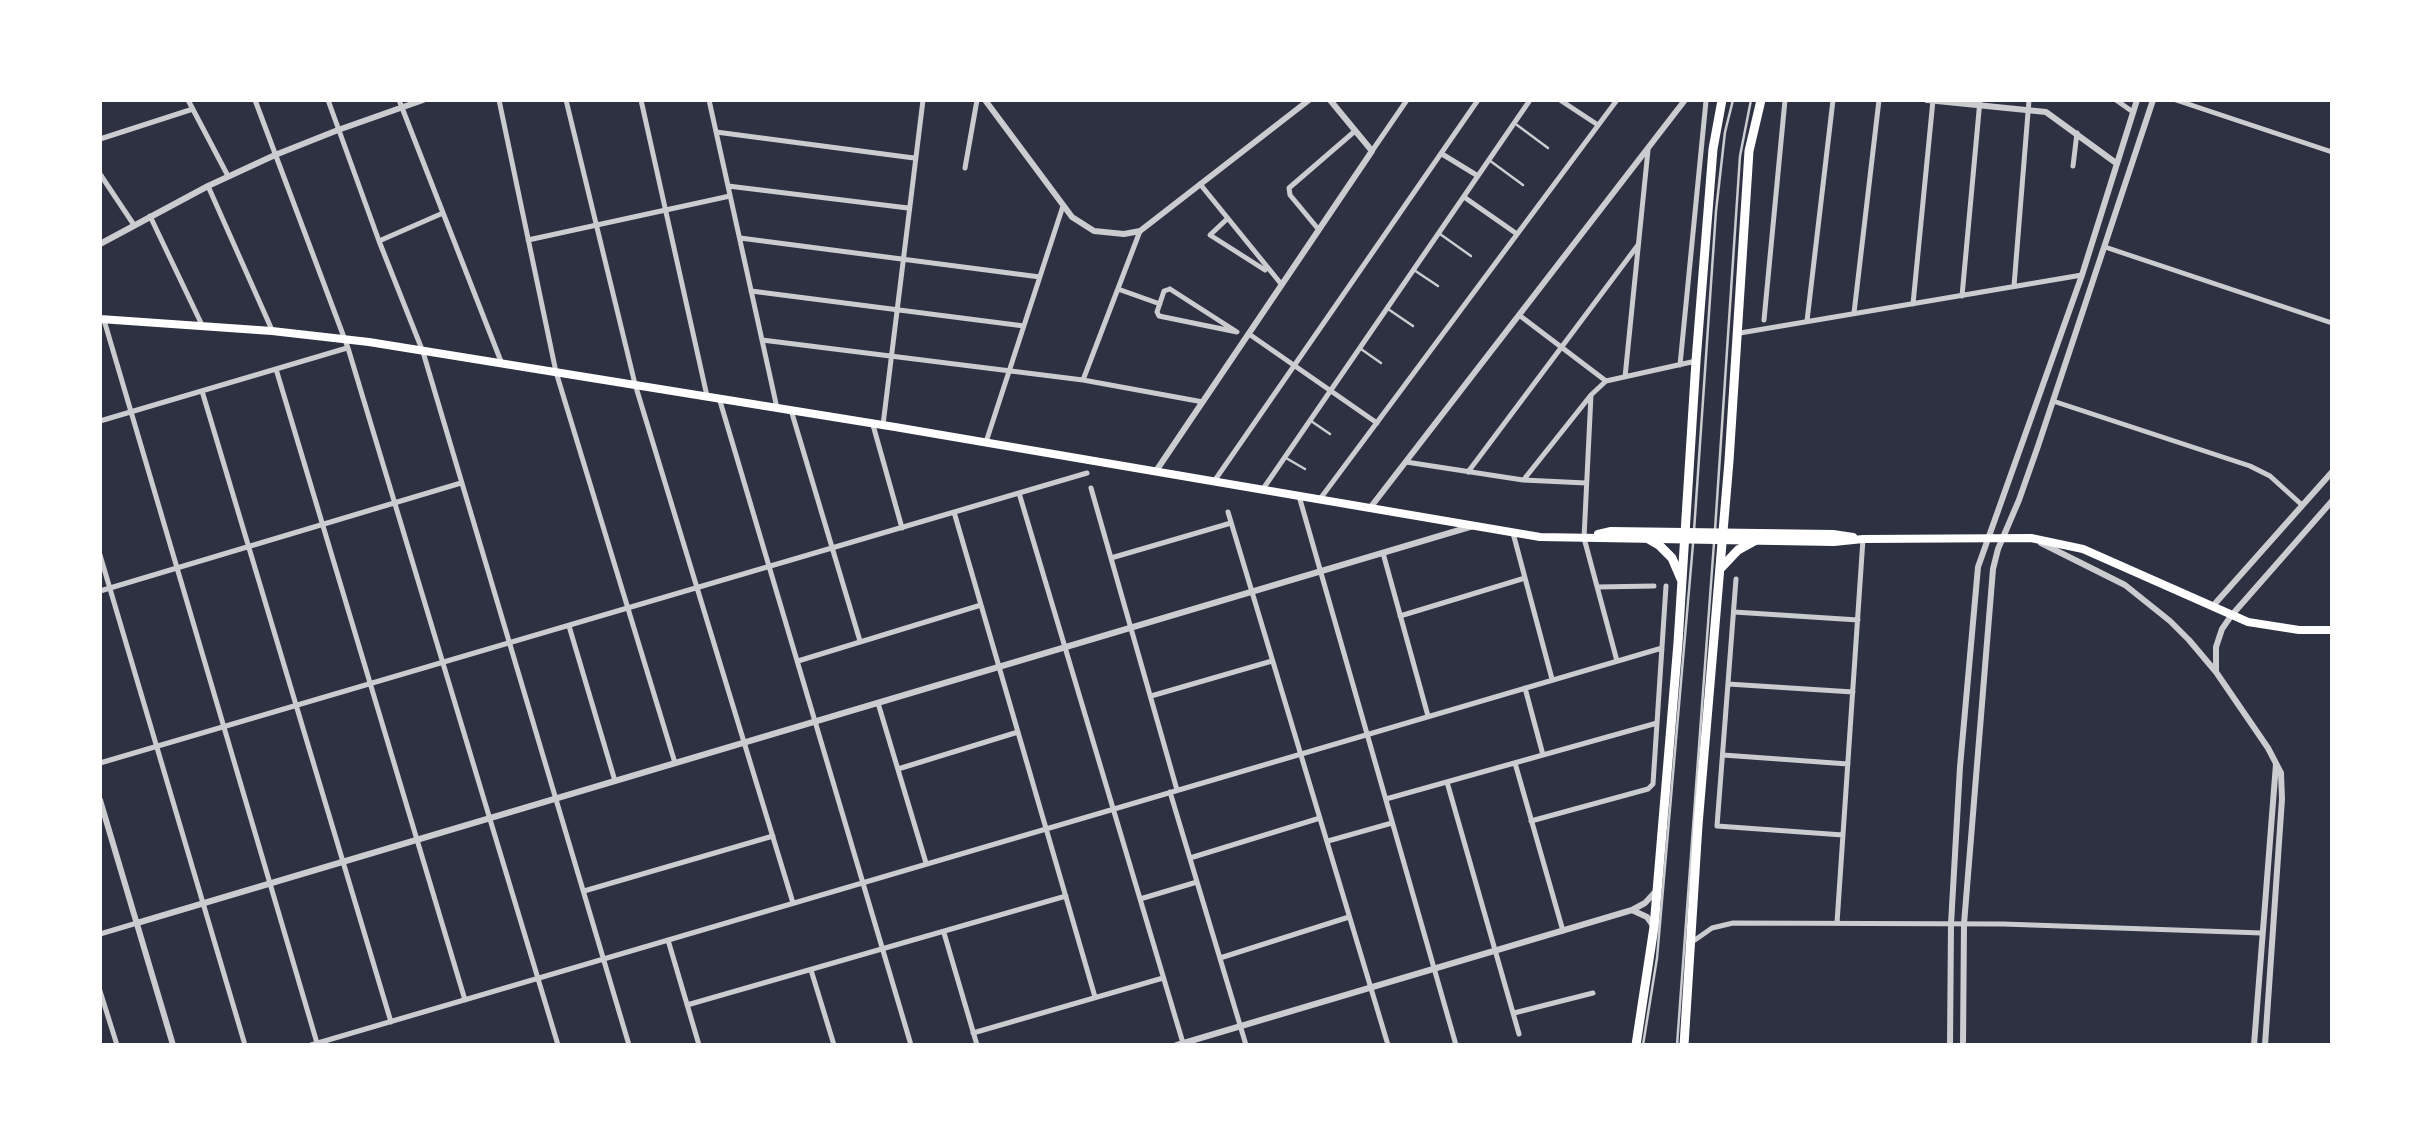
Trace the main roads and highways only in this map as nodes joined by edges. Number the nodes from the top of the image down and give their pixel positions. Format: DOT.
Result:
graph roads {
  1 [pos="1722,100"];
  2 [pos="1761,100"];
  3 [pos="102,320"];
  4 [pos="1689,536"];
  5 [pos="1718,536"];
  6 [pos="1584,538"];
  7 [pos="1646,538"];
  8 [pos="1863,538"];
  9 [pos="1756,540"];
  10 [pos="1719,570"];
  11 [pos="1682,581"];
  12 [pos="2332,630"];
  13 [pos="1640,1045"];
  14 [pos="1684,1045"];
  1 -- 4 [label="main road"];
  2 -- 5 [label="main road"];
  3 -- 6 [label="main road"];
  4 -- 5 [label="main road"];
  4 -- 6 [label="main road"];
  4 -- 7 [label="main road"];
  4 -- 11 [label="main road"];
  5 -- 8 [label="main road"];
  5 -- 9 [label="main road"];
  5 -- 10 [label="main road"];
  6 -- 7 [label="main road"];
  7 -- 11 [label="main road"];
  8 -- 9 [label="main road"];
  8 -- 12 [label="main road"];
  9 -- 10 [label="main road"];
  10 -- 14 [label="main road"];
  11 -- 13 [label="main road"];
}
